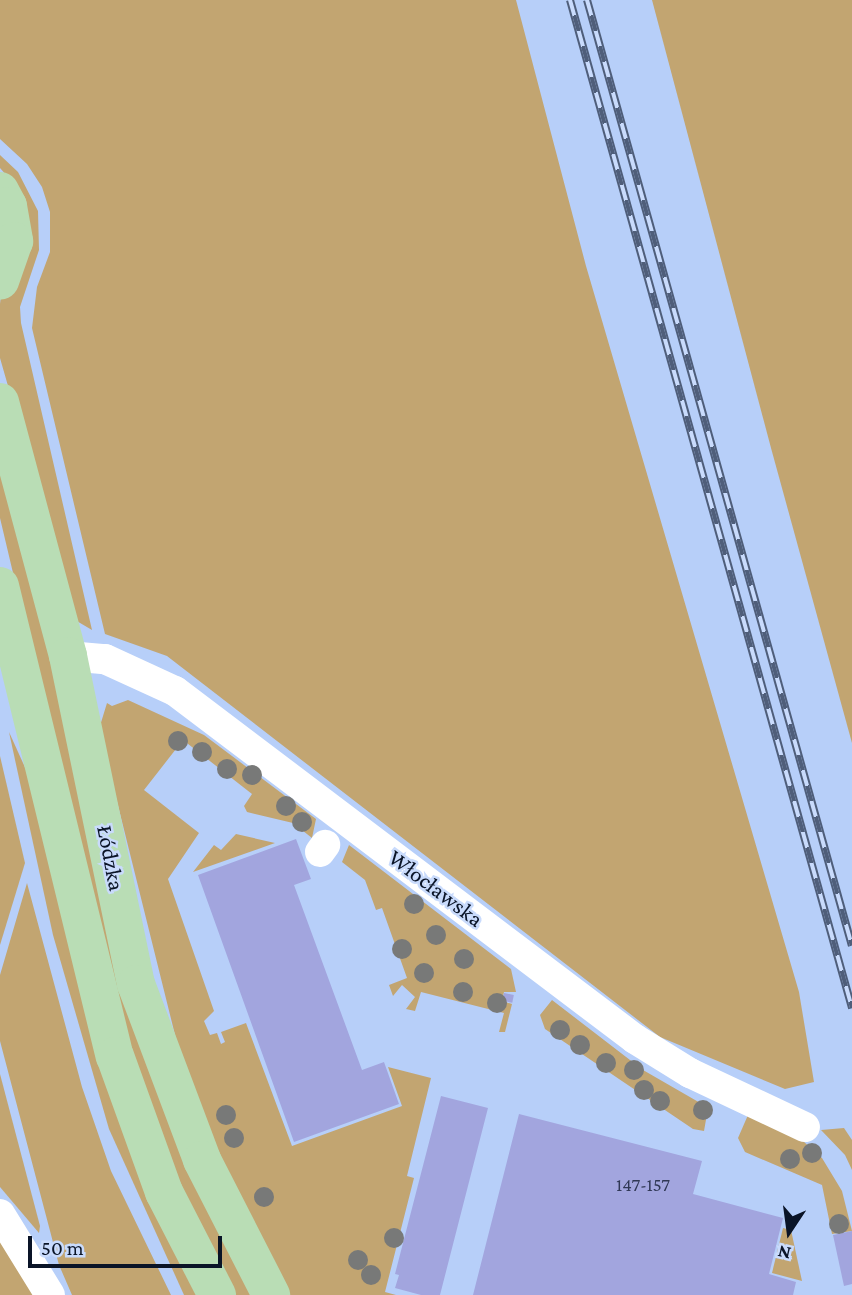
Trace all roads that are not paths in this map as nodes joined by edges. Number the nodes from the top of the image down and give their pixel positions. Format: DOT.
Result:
graph roads {
  1 [pos="0,191"];
  2 [pos="0,281"];
  3 [pos="0,402"];
  4 [pos="0,586"];
  5 [pos="68,656"];
  6 [pos="805,1127"];
  7 [pos="0,1214"];
  8 [pos="50,1295"];
  9 [pos="217,1295"];
  10 [pos="271,1295"];
  1 -- 2 [label="main road"];
  3 -- 5 [label="main road, Łódzka"];
  4 -- 9 [label="main road, Łódzka"];
  5 -- 6 [label="street, Włocławska"];
  5 -- 10 [label="main road, Łódzka"];
  7 -- 8 [label="street"];
}
